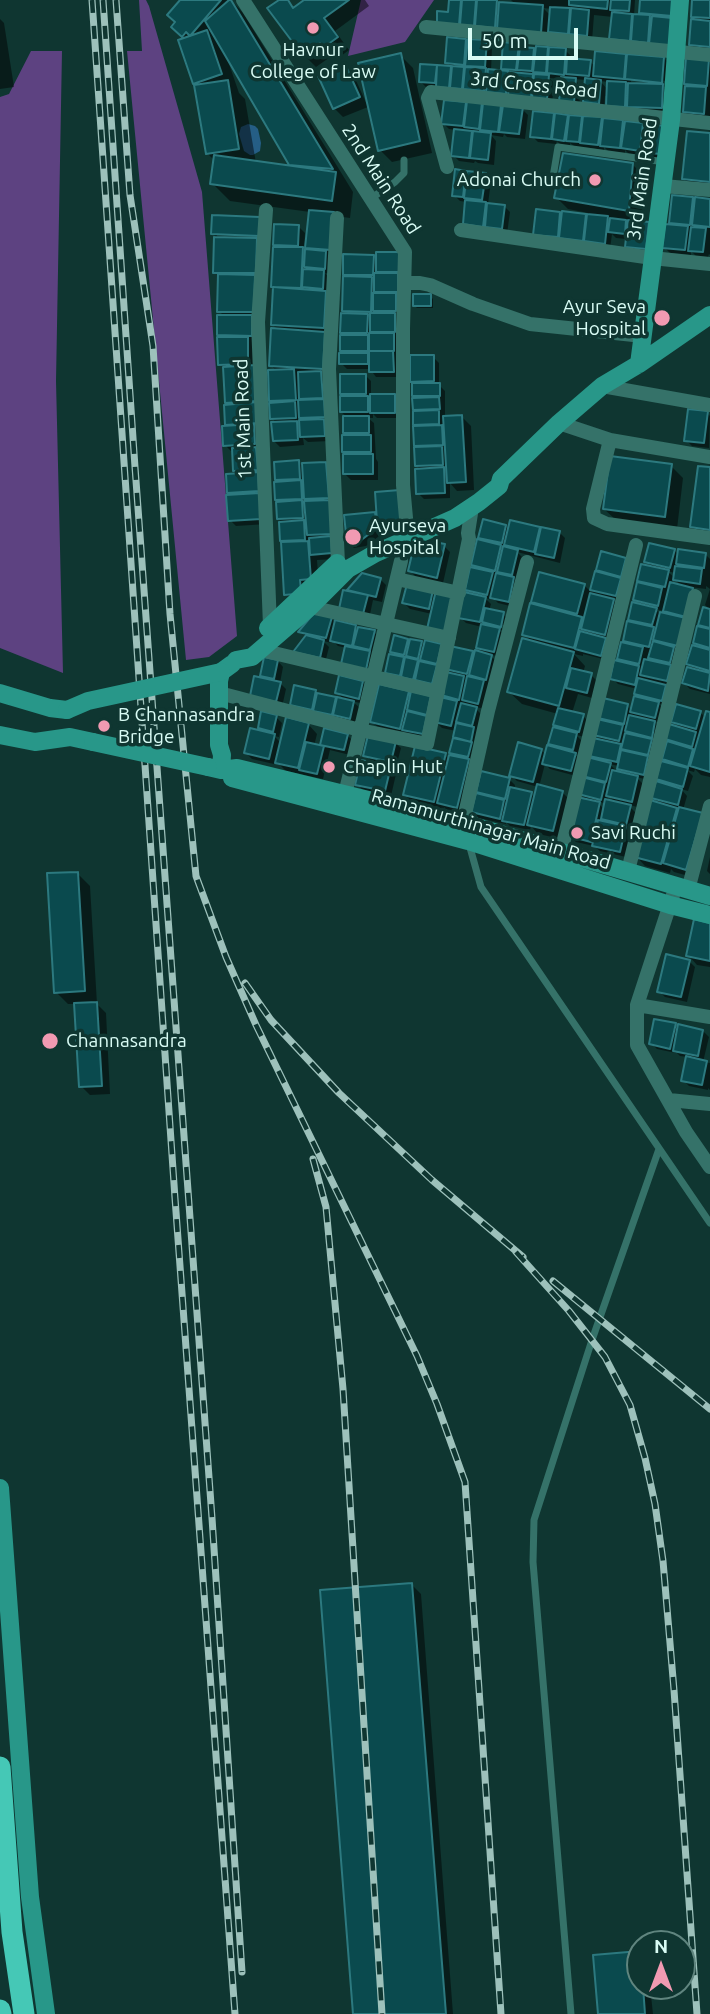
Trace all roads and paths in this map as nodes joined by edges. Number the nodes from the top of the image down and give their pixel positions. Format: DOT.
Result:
graph roads {
  1 [pos="243,0"];
  2 [pos="680,0"];
  3 [pos="426,27"];
  4 [pos="676,52"];
  5 [pos="710,55"];
  6 [pos="671,120"];
  7 [pos="710,123"];
  8 [pos="404,160"];
  9 [pos="666,163"];
  10 [pos="447,167"];
  11 [pos="552,183"];
  12 [pos="663,186"];
  13 [pos="710,190"];
  14 [pos="370,200"];
  15 [pos="266,210"];
  16 [pos="337,218"];
  17 [pos="461,230"];
  18 [pos="652,258"];
  19 [pos="710,264"];
  20 [pos="405,283"];
  21 [pos="710,315"];
  22 [pos="643,336"];
  23 [pos="639,364"];
  24 [pos="602,386"];
  25 [pos="710,405"];
  26 [pos="558,423"];
  27 [pos="610,440"];
  28 [pos="710,457"];
  29 [pos="501,479"];
  30 [pos="472,507"];
  31 [pos="407,529"];
  32 [pos="710,538"];
  33 [pos="636,545"];
  34 [pos="401,561"];
  35 [pos="527,562"];
  36 [pos="338,563"];
  37 [pos="397,579"];
  38 [pos="458,593"];
  39 [pos="695,596"];
  40 [pos="310,607"];
  41 [pos="386,624"];
  42 [pos="270,626"];
  43 [pos="449,638"];
  44 [pos="261,650"];
  45 [pos="228,667"];
  46 [pos="373,676"];
  47 [pos="0,681"];
  48 [pos="438,692"];
  49 [pos="0,693"];
  50 [pos="227,695"];
  51 [pos="59,709"];
  52 [pos="360,730"];
  53 [pos="0,735"];
  54 [pos="23,741"];
  55 [pos="0,749"];
  56 [pos="217,764"];
  57 [pos="345,794"];
  58 [pos="710,806"];
  59 [pos="465,832"];
  60 [pos="561,851"];
  61 [pos="556,869"];
  62 [pos="628,871"];
  63 [pos="682,888"];
  64 [pos="710,896"];
  65 [pos="670,905"];
  66 [pos="710,915"];
  67 [pos="638,1005"];
  68 [pos="710,1017"];
  69 [pos="668,1100"];
  70 [pos="710,1104"];
  71 [pos="659,1149"];
  72 [pos="710,1167"];
  73 [pos="710,1223"];
  74 [pos="0,1488"];
  75 [pos="0,1767"];
  76 [pos="24,2014"];
  77 [pos="46,2014"];
  78 [pos="571,2014"];
  1 -- 14 [label="street, 2nd Main Road"];
  2 -- 4 [label="main road, 3rd Main Road"];
  3 -- 4 [label="street"];
  4 -- 5 [label="street"];
  4 -- 6 [label="main road, 3rd Main Road"];
  6 -- 7 [label="street, 3rd Cross Road"];
  6 -- 9 [label="main road, 3rd Main Road"];
  6 -- 10 [label="street, 3rd Cross Road"];
  8 -- 14 [label="lane"];
  9 -- 11 [label="lane"];
  9 -- 12 [label="main road, 3rd Main Road"];
  12 -- 13 [label="street"];
  12 -- 18 [label="main road, 3rd Main Road"];
  14 -- 20 [label="street, 2nd Main Road"];
  15 -- 42 [label="street, 1st Main Road"];
  16 -- 36 [label="street"];
  17 -- 18 [label="street"];
  18 -- 19 [label="street"];
  18 -- 22 [label="main road, 3rd Main Road"];
  20 -- 22 [label="street"];
  20 -- 31 [label="street, 2nd Main Road"];
  21 -- 23 [label="main road"];
  22 -- 23 [label="main road, 3rd Main Road"];
  23 -- 24 [label="main road"];
  24 -- 25 [label="street"];
  24 -- 26 [label="main road"];
  26 -- 27 [label="street"];
  26 -- 29 [label="main road"];
  27 -- 28 [label="street"];
  27 -- 32 [label="street"];
  29 -- 30 [label="main road"];
  29 -- 31 [label="main road"];
  30 -- 38 [label="street"];
  30 -- 40 [label="main road"];
  31 -- 36 [label="main road"];
  33 -- 60 [label="street"];
  34 -- 37 [label="street"];
  35 -- 59 [label="street"];
  36 -- 42 [label="main road"];
  37 -- 38 [label="street"];
  37 -- 41 [label="street"];
  38 -- 43 [label="street"];
  39 -- 62 [label="street"];
  40 -- 41 [label="street"];
  40 -- 44 [label="main road"];
  41 -- 43 [label="street"];
  41 -- 46 [label="street"];
  42 -- 45 [label="main road"];
  43 -- 48 [label="street"];
  44 -- 45 [label="main road"];
  44 -- 46 [label="street"];
  45 -- 50 [label="main road"];
  45 -- 51 [label="main road, bridge"];
  45 -- 56 [label="main road"];
  46 -- 48 [label="street"];
  46 -- 52 [label="street"];
  47 -- 51 [label="main road"];
  48 -- 52 [label="street"];
  49 -- 51 [label="main road"];
  50 -- 52 [label="street"];
  50 -- 56 [label="main road"];
  52 -- 57 [label="street"];
  53 -- 54 [label="main road, Ramamurthinagar Main Road"];
  54 -- 55 [label="main road"];
  54 -- 56 [label="main road, Ramamurthinagar Main Road, bridge"];
  56 -- 57 [label="main road, Ramamurthinagar Main Road"];
  56 -- 59 [label="main road, Ramamurthinagar Main Road"];
  57 -- 59 [label="main road, Ramamurthinagar Main Road"];
  58 -- 63 [label="street"];
  59 -- 60 [label="main road, Ramamurthinagar Main Road"];
  59 -- 61 [label="main road, Ramamurthinagar Main Road"];
  59 -- 71 [label="lane"];
  60 -- 61 [label="street"];
  60 -- 62 [label="main road, Ramamurthinagar Main Road"];
  61 -- 65 [label="main road, Ramamurthinagar Main Road"];
  62 -- 63 [label="main road, Ramamurthinagar Main Road"];
  63 -- 64 [label="main road, Ramamurthinagar Main Road"];
  63 -- 65 [label="street"];
  65 -- 66 [label="main road, Ramamurthinagar Main Road"];
  65 -- 67 [label="street"];
  67 -- 68 [label="street"];
  67 -- 69 [label="street"];
  69 -- 70 [label="street"];
  69 -- 72 [label="street"];
  71 -- 73 [label="lane"];
  71 -- 78 [label="lane"];
  74 -- 77 [label="main road"];
  75 -- 76 [label="highway"];
}
